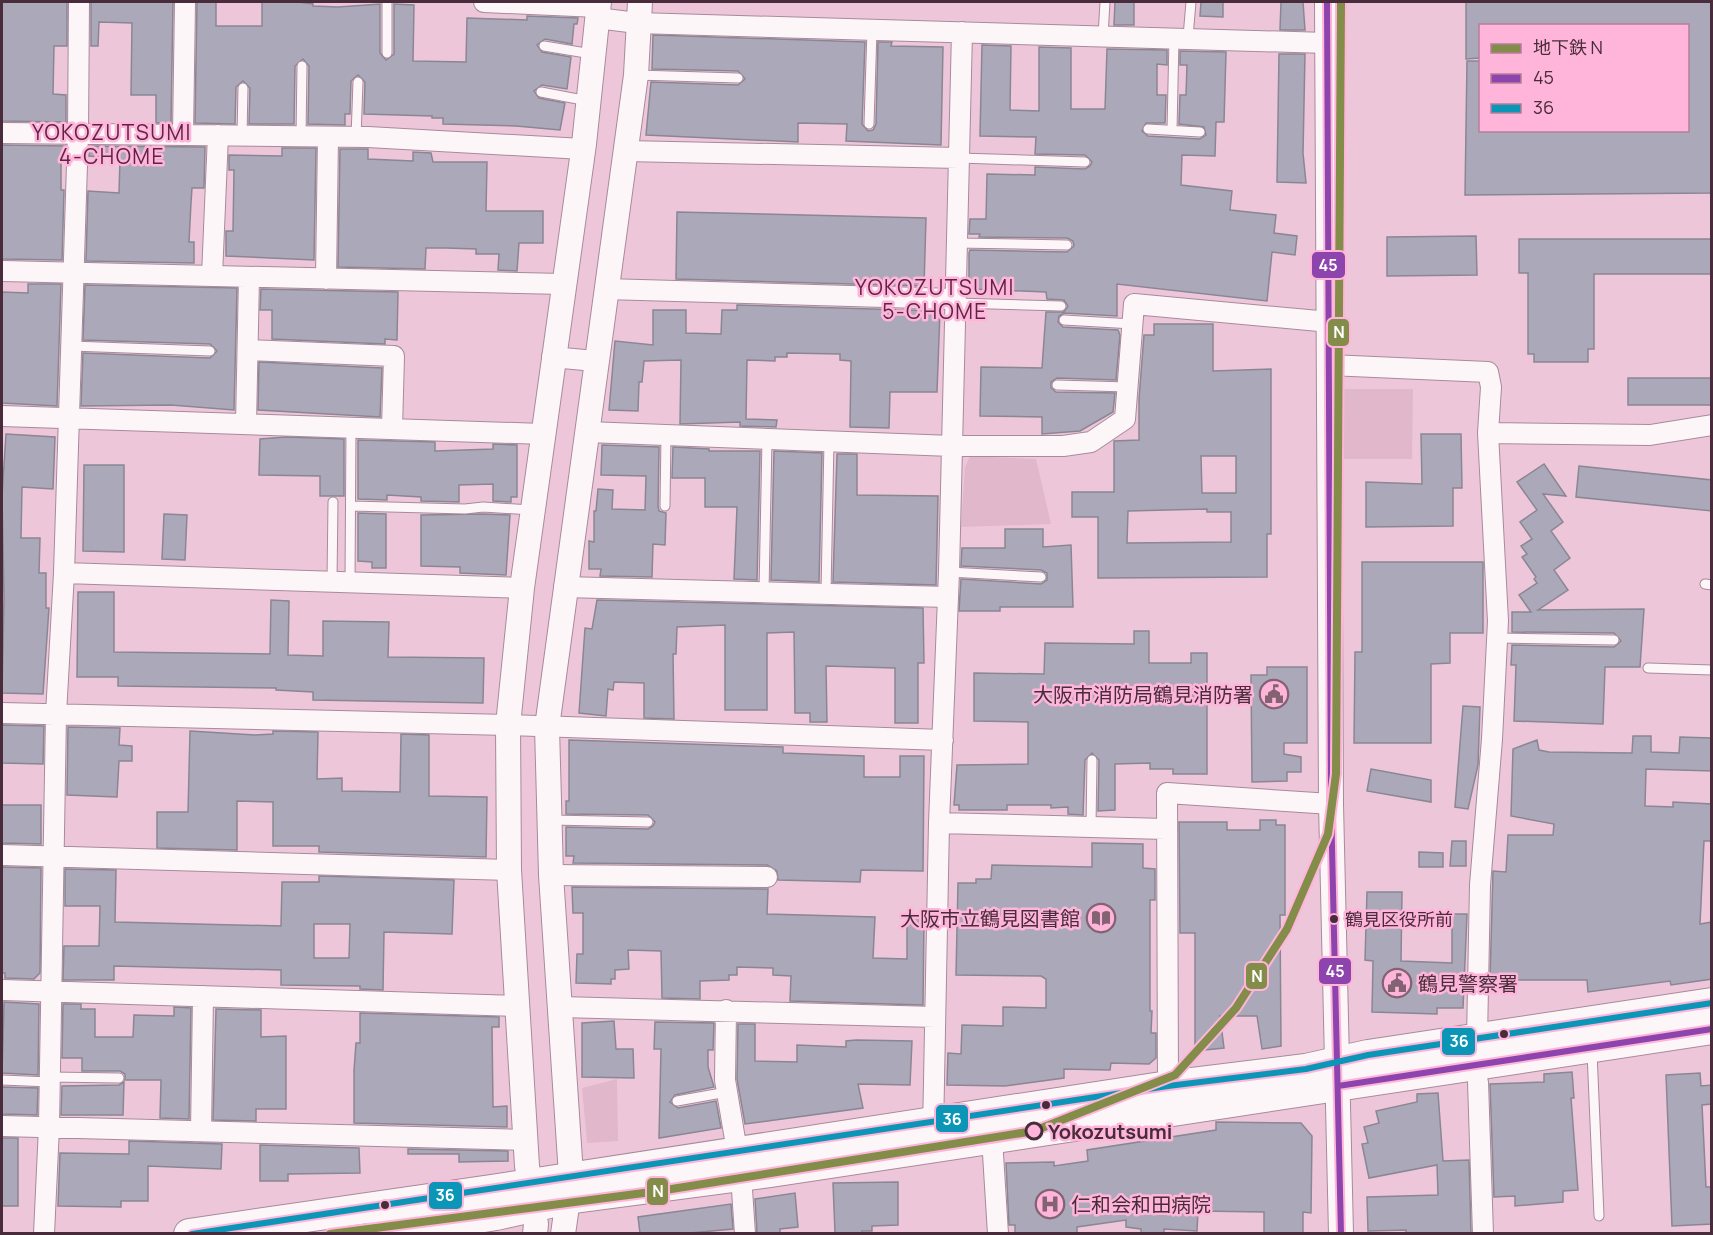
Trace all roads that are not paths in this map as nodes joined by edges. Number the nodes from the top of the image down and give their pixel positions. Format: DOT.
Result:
graph roads {
  1 [pos="79,2"];
  2 [pos="185,2"];
  3 [pos="387,2"];
  4 [pos="484,2"];
  5 [pos="1105,2"];
  6 [pos="1191,2"];
  7 [pos="1327,2"];
  8 [pos="598,9"];
  9 [pos="638,12"];
  10 [pos="872,30"];
  11 [pos="962,32"];
  12 [pos="1102,36"];
  13 [pos="1181,38"];
  14 [pos="1327,43"];
  15 [pos="544,46"];
  16 [pos="387,53"];
  17 [pos="593,54"];
  18 [pos="302,66"];
  19 [pos="636,75"];
  20 [pos="738,78"];
  21 [pos="358,82"];
  22 [pos="243,87"];
  23 [pos="541,92"];
  24 [pos="589,101"];
  25 [pos="869,124"];
  26 [pos="1148,129"];
  27 [pos="1172,130"];
  28 [pos="1200,132"];
  29 [pos="2,133"];
  30 [pos="78,133"];
  31 [pos="183,135"];
  32 [pos="218,135"];
  33 [pos="242,135"];
  34 [pos="301,136"];
  35 [pos="328,136"];
  36 [pos="356,137"];
  37 [pos="583,150"];
  38 [pos="625,151"];
  39 [pos="959,158"];
  40 [pos="1085,162"];
  41 [pos="957,243"];
  42 [pos="1067,245"];
  43 [pos="2,272"];
  44 [pos="72,273"];
  45 [pos="212,276"];
  46 [pos="249,277"];
  47 [pos="326,279"];
  48 [pos="563,284"];
  49 [pos="605,289"];
  50 [pos="956,301"];
  51 [pos="1061,306"];
  52 [pos="1064,320"];
  53 [pos="1330,322"];
  54 [pos="1133,324"];
  55 [pos="71,346"];
  56 [pos="248,350"];
  57 [pos="210,351"];
  58 [pos="552,357"];
  59 [pos="595,361"];
  60 [pos="1329,365"];
  61 [pos="1058,384"];
  62 [pos="1128,387"];
  63 [pos="2,416"];
  64 [pos="69,417"];
  65 [pos="246,424"];
  66 [pos="1712,424"];
  67 [pos="351,427"];
  68 [pos="392,429"];
  69 [pos="586,432"];
  70 [pos="1488,433"];
  71 [pos="543,434"];
  72 [pos="666,435"];
  73 [pos="767,439"];
  74 [pos="830,441"];
  75 [pos="952,446"];
  76 [pos="333,502"];
  77 [pos="351,506"];
  78 [pos="665,506"];
  79 [pos="532,510"];
  80 [pos="949,572"];
  81 [pos="64,573"];
  82 [pos="1041,577"];
  83 [pos="341,582"];
  84 [pos="564,587"];
  85 [pos="522,588"];
  86 [pos="764,592"];
  87 [pos="826,592"];
  88 [pos="948,597"];
  89 [pos="1497,638"];
  90 [pos="1614,640"];
  91 [pos="1648,668"];
  92 [pos="1712,670"];
  93 [pos="2,713"];
  94 [pos="56,714"];
  95 [pos="508,725"];
  96 [pos="547,727"];
  97 [pos="943,740"];
  98 [pos="1092,760"];
  99 [pos="1331,804"];
  100 [pos="550,820"];
  101 [pos="648,822"];
  102 [pos="939,823"];
  103 [pos="1091,827"];
  104 [pos="1166,829"];
  105 [pos="2,855"];
  106 [pos="53,857"];
  107 [pos="509,870"];
  108 [pos="551,874"];
  109 [pos="767,877"];
  110 [pos="2,990"];
  111 [pos="51,992"];
  112 [pos="203,996"];
  113 [pos="1712,1003"];
  114 [pos="518,1006"];
  115 [pos="561,1007"];
  116 [pos="726,1010"];
  117 [pos="935,1017"];
  118 [pos="1712,1029"];
  119 [pos="1477,1039"];
  120 [pos="1592,1047"];
  121 [pos="1338,1074"];
  122 [pos="119,1078"];
  123 [pos="2,1080"];
  124 [pos="50,1080"];
  125 [pos="1478,1082"];
  126 [pos="1168,1086"];
  127 [pos="727,1092"];
  128 [pos="677,1101"];
  129 [pos="2,1126"];
  130 [pos="49,1127"];
  131 [pos="201,1132"];
  132 [pos="933,1135"];
  133 [pos="992,1138"];
  134 [pos="527,1140"];
  135 [pos="739,1164"];
  136 [pos="569,1189"];
  137 [pos="533,1208"];
  138 [pos="1599,1216"];
  139 [pos="44,1233"];
  140 [pos="189,1233"];
  141 [pos="380,1233"];
  142 [pos="563,1233"];
  143 [pos="745,1233"];
  144 [pos="998,1233"];
  145 [pos="1341,1233"];
  146 [pos="1483,1233"];
  1 -- 30 [label="street"];
  2 -- 31 [label="street"];
  3 -- 16 [label="lane"];
  4 -- 8 [label="street"];
  5 -- 12 [label="lane"];
  6 -- 13 [label="lane"];
  7 -- 14 [label="street"];
  8 -- 9 [label="street"];
  8 -- 17 [label="street"];
  9 -- 10 [label="street"];
  9 -- 19 [label="street"];
  10 -- 11 [label="street"];
  10 -- 25 [label="lane"];
  11 -- 12 [label="street"];
  11 -- 39 [label="street"];
  12 -- 13 [label="street"];
  13 -- 14 [label="street"];
  13 -- 27 [label="lane"];
  14 -- 53 [label="street"];
  15 -- 17 [label="lane"];
  17 -- 24 [label="street"];
  18 -- 34 [label="lane"];
  19 -- 20 [label="lane"];
  19 -- 38 [label="street"];
  21 -- 36 [label="lane"];
  22 -- 33 [label="lane"];
  23 -- 24 [label="lane"];
  24 -- 37 [label="street"];
  26 -- 27 [label="lane"];
  27 -- 28 [label="lane"];
  29 -- 30 [label="street"];
  30 -- 31 [label="street"];
  30 -- 44 [label="street"];
  31 -- 32 [label="street"];
  32 -- 33 [label="street"];
  32 -- 45 [label="street"];
  33 -- 34 [label="street"];
  34 -- 35 [label="street"];
  35 -- 36 [label="street"];
  35 -- 47 [label="street"];
  36 -- 37 [label="street"];
  37 -- 48 [label="street"];
  38 -- 39 [label="street"];
  38 -- 49 [label="street"];
  39 -- 40 [label="lane"];
  39 -- 41 [label="street"];
  41 -- 42 [label="lane"];
  41 -- 50 [label="street"];
  43 -- 44 [label="street"];
  44 -- 45 [label="street"];
  44 -- 55 [label="street"];
  45 -- 46 [label="street"];
  46 -- 47 [label="street"];
  46 -- 56 [label="street"];
  47 -- 48 [label="street"];
  48 -- 58 [label="street"];
  49 -- 50 [label="street"];
  49 -- 59 [label="street"];
  50 -- 51 [label="lane"];
  50 -- 75 [label="street"];
  52 -- 54 [label="lane"];
  53 -- 54 [label="street"];
  53 -- 60 [label="street"];
  54 -- 62 [label="street"];
  55 -- 57 [label="lane"];
  55 -- 64 [label="street"];
  56 -- 65 [label="street"];
  56 -- 68 [label="street"];
  58 -- 59 [label="street"];
  58 -- 71 [label="street"];
  59 -- 69 [label="street"];
  60 -- 70 [label="street"];
  60 -- 99 [label="street"];
  61 -- 62 [label="lane"];
  62 -- 75 [label="street"];
  63 -- 64 [label="street"];
  64 -- 65 [label="street"];
  64 -- 81 [label="street"];
  65 -- 67 [label="street"];
  66 -- 70 [label="street"];
  67 -- 68 [label="street"];
  67 -- 77 [label="lane"];
  68 -- 71 [label="street"];
  69 -- 72 [label="street"];
  69 -- 84 [label="street"];
  70 -- 89 [label="street"];
  71 -- 79 [label="street"];
  72 -- 73 [label="street"];
  72 -- 78 [label="lane"];
  73 -- 74 [label="street"];
  73 -- 86 [label="lane"];
  74 -- 75 [label="street"];
  74 -- 87 [label="lane"];
  75 -- 80 [label="street"];
  76 -- 83 [label="lane"];
  77 -- 79 [label="lane"];
  77 -- 83 [label="lane"];
  79 -- 85 [label="street"];
  80 -- 82 [label="lane"];
  80 -- 88 [label="street"];
  81 -- 83 [label="street"];
  81 -- 94 [label="street"];
  83 -- 85 [label="street"];
  84 -- 86 [label="street"];
  84 -- 96 [label="street"];
  85 -- 95 [label="street"];
  86 -- 87 [label="street"];
  87 -- 88 [label="street"];
  88 -- 97 [label="street"];
  89 -- 90 [label="lane"];
  89 -- 119 [label="street"];
  91 -- 92 [label="lane"];
  93 -- 94 [label="street"];
  94 -- 95 [label="street"];
  94 -- 106 [label="street"];
  95 -- 96 [label="street"];
  95 -- 107 [label="street"];
  96 -- 97 [label="street"];
  96 -- 100 [label="street"];
  97 -- 102 [label="street"];
  98 -- 103 [label="lane"];
  99 -- 104 [label="street"];
  99 -- 121 [label="street"];
  100 -- 101 [label="lane"];
  100 -- 108 [label="street"];
  102 -- 103 [label="street"];
  102 -- 117 [label="street"];
  103 -- 104 [label="street"];
  104 -- 126 [label="street"];
  105 -- 106 [label="street"];
  106 -- 107 [label="street"];
  106 -- 111 [label="street"];
  107 -- 114 [label="street"];
  108 -- 109 [label="street"];
  108 -- 115 [label="street"];
  110 -- 111 [label="street"];
  111 -- 112 [label="street"];
  111 -- 124 [label="street"];
  112 -- 114 [label="street"];
  112 -- 131 [label="street"];
  113 -- 119 [label="main road"];
  114 -- 134 [label="street"];
  115 -- 116 [label="street"];
  115 -- 136 [label="street"];
  116 -- 117 [label="street"];
  116 -- 127 [label="street"];
  117 -- 132 [label="street"];
  118 -- 120 [label="main road"];
  119 -- 121 [label="main road"];
  120 -- 121 [label="main road"];
  120 -- 138 [label="lane"];
  121 -- 126 [label="main road"];
  121 -- 133 [label="main road"];
  121 -- 145 [label="street"];
  122 -- 124 [label="lane"];
  123 -- 124 [label="lane"];
  124 -- 130 [label="street"];
  125 -- 146 [label="street"];
  126 -- 132 [label="main road"];
  127 -- 128 [label="lane"];
  127 -- 135 [label="street"];
  129 -- 130 [label="street"];
  130 -- 131 [label="street"];
  130 -- 139 [label="street"];
  131 -- 134 [label="street"];
  132 -- 133 [label="main road"];
  132 -- 135 [label="main road"];
  133 -- 144 [label="street"];
  134 -- 137 [label="street"];
  135 -- 136 [label="main road"];
  135 -- 143 [label="street"];
  136 -- 137 [label="main road"];
  136 -- 142 [label="street"];
  137 -- 140 [label="main road"];
  137 -- 141 [label="main road"];
}
